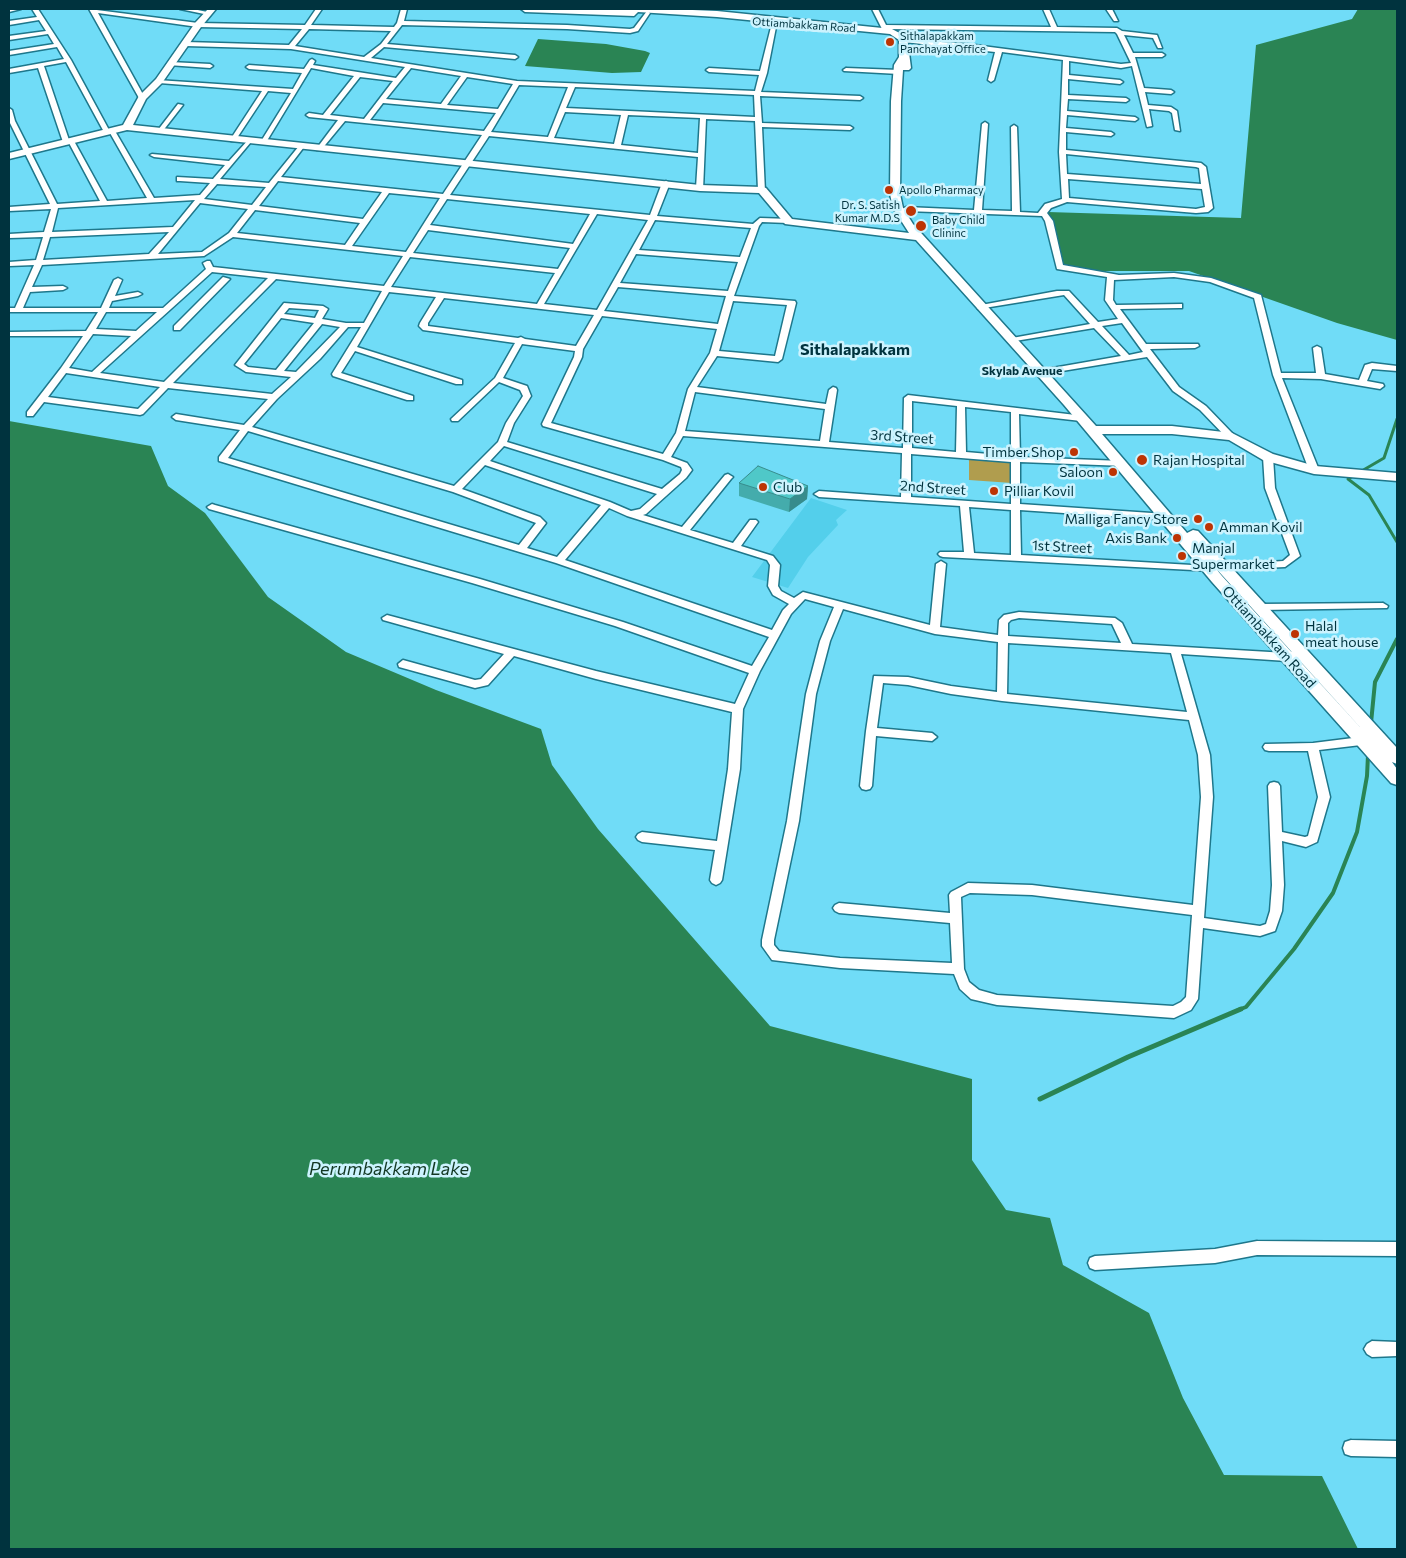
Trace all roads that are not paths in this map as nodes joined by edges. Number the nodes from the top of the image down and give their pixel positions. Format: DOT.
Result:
graph roads {
  1 [pos="18,9"];
  2 [pos="35,9"];
  3 [pos="183,9"];
  4 [pos="319,9"];
  5 [pos="404,9"];
  6 [pos="525,9"];
  7 [pos="624,9"];
  8 [pos="875,9"];
  9 [pos="1046,9"];
  10 [pos="1109,9"];
  11 [pos="9,10"];
  12 [pos="92,10"];
  13 [pos="211,11"];
  14 [pos="647,13"];
  15 [pos="40,18"];
  16 [pos="1116,20"];
  17 [pos="9,23"];
  18 [pos="775,23"];
  19 [pos="198,25"];
  20 [pos="308,26"];
  21 [pos="398,26"];
  22 [pos="956,28"];
  23 [pos="886,29"];
  24 [pos="1055,29"];
  25 [pos="873,30"];
  26 [pos="49,32"];
  27 [pos="1120,33"];
  28 [pos="9,38"];
  29 [pos="904,40"];
  30 [pos="186,44"];
  31 [pos="58,45"];
  32 [pos="383,45"];
  33 [pos="960,45"];
  34 [pos="291,47"];
  35 [pos="1160,48"];
  36 [pos="999,50"];
  37 [pos="319,51"];
  38 [pos="9,53"];
  39 [pos="1130,55"];
  40 [pos="1162,55"];
  41 [pos="515,56"];
  42 [pos="904,57"];
  43 [pos="364,59"];
  44 [pos="1066,59"];
  45 [pos="68,60"];
  46 [pos="170,64"];
  47 [pos="1135,64"];
  48 [pos="40,65"];
  49 [pos="210,66"];
  50 [pos="409,66"];
  51 [pos="249,67"];
  52 [pos="308,68"];
  53 [pos="9,70"];
  54 [pos="709,70"];
  55 [pos="846,70"];
  56 [pos="899,72"];
  57 [pos="764,73"];
  58 [pos="358,75"];
  59 [pos="465,75"];
  60 [pos="1065,77"];
  61 [pos="397,80"];
  62 [pos="991,80"];
  63 [pos="159,81"];
  64 [pos="1120,82"];
  65 [pos="517,83"];
  66 [pos="572,86"];
  67 [pos="266,89"];
  68 [pos="1141,90"];
  69 [pos="295,91"];
  70 [pos="1171,92"];
  71 [pos="757,95"];
  72 [pos="1064,97"];
  73 [pos="142,98"];
  74 [pos="860,98"];
  75 [pos="1126,100"];
  76 [pos="382,101"];
  77 [pos="180,105"];
  78 [pos="443,106"];
  79 [pos="1146,107"];
  80 [pos="9,110"];
  81 [pos="562,110"];
  82 [pos="500,111"];
  83 [pos="625,113"];
  84 [pos="1064,113"];
  85 [pos="309,115"];
  86 [pos="703,116"];
  87 [pos="325,117"];
  88 [pos="342,119"];
  89 [pos="1135,119"];
  90 [pos="365,122"];
  91 [pos="759,122"];
  92 [pos="986,124"];
  93 [pos="1149,126"];
  94 [pos="1014,127"];
  95 [pos="127,128"];
  96 [pos="850,128"];
  97 [pos="1063,130"];
  98 [pos="1178,130"];
  99 [pos="160,131"];
  100 [pos="110,132"];
  101 [pos="486,133"];
  102 [pos="1111,134"];
  103 [pos="233,140"];
  104 [pos="550,140"];
  105 [pos="249,141"];
  106 [pos="68,142"];
  107 [pos="263,143"];
  108 [pos="617,146"];
  109 [pos="301,147"];
  110 [pos="319,149"];
  111 [pos="28,151"];
  112 [pos="1062,152"];
  113 [pos="700,154"];
  114 [pos="154,155"];
  115 [pos="9,156"];
  116 [pos="230,163"];
  117 [pos="468,164"];
  118 [pos="1063,176"];
  119 [pos="180,179"];
  120 [pos="214,182"];
  121 [pos="274,182"];
  122 [pos="666,183"];
  123 [pos="1206,187"];
  124 [pos="700,188"];
  125 [pos="388,190"];
  126 [pos="762,190"];
  127 [pos="445,196"];
  128 [pos="200,199"];
  129 [pos="1066,200"];
  130 [pos="152,201"];
  131 [pos="105,204"];
  132 [pos="56,206"];
  133 [pos="254,208"];
  134 [pos="9,209"];
  135 [pos="906,209"];
  136 [pos="595,212"];
  137 [pos="978,212"];
  138 [pos="1043,213"];
  139 [pos="1016,214"];
  140 [pos="653,218"];
  141 [pos="365,221"];
  142 [pos="788,221"];
  143 [pos="755,226"];
  144 [pos="426,227"];
  145 [pos="176,229"];
  146 [pos="46,233"];
  147 [pos="232,235"];
  148 [pos="9,236"];
  149 [pos="919,237"];
  150 [pos="574,246"];
  151 [pos="347,247"];
  152 [pos="635,252"];
  153 [pos="204,254"];
  154 [pos="409,254"];
  155 [pos="152,256"];
  156 [pos="743,260"];
  157 [pos="40,262"];
  158 [pos="9,264"];
  159 [pos="210,269"];
  160 [pos="559,271"];
  161 [pos="274,276"];
  162 [pos="1118,276"];
  163 [pos="118,280"];
  164 [pos="214,281"];
  165 [pos="617,285"];
  166 [pos="64,288"];
  167 [pos="387,288"];
  168 [pos="27,290"];
  169 [pos="138,294"];
  170 [pos="442,294"];
  171 [pos="731,296"];
  172 [pos="109,299"];
  173 [pos="540,305"];
  174 [pos="1179,306"];
  175 [pos="981,307"];
  176 [pos="1114,307"];
  177 [pos="13,310"];
  178 [pos="104,310"];
  179 [pos="166,310"];
  180 [pos="598,314"];
  181 [pos="278,315"];
  182 [pos="1124,320"];
  183 [pos="318,321"];
  184 [pos="346,325"];
  185 [pos="1097,325"];
  186 [pos="367,326"];
  187 [pos="722,327"];
  188 [pos="177,328"];
  189 [pos="90,332"];
  190 [pos="9,334"];
  191 [pos="140,334"];
  192 [pos="521,339"];
  193 [pos="1012,340"];
  194 [pos="1195,346"];
  195 [pos="353,348"];
  196 [pos="579,348"];
  197 [pos="1317,348"];
  198 [pos="1147,350"];
  199 [pos="714,353"];
  200 [pos="1127,358"];
  201 [pos="1397,368"];
  202 [pos="64,370"];
  203 [pos="278,373"];
  204 [pos="1041,373"];
  205 [pos="94,374"];
  206 [pos="298,375"];
  207 [pos="1277,375"];
  208 [pos="1321,376"];
  209 [pos="498,379"];
  210 [pos="459,382"];
  211 [pos="1362,382"];
  212 [pos="164,385"];
  213 [pos="1380,386"];
  214 [pos="692,389"];
  215 [pos="833,390"];
  216 [pos="274,397"];
  217 [pos="42,398"];
  218 [pos="410,398"];
  219 [pos="961,403"];
  220 [pos="830,407"];
  221 [pos="1015,410"];
  222 [pos="30,414"];
  223 [pos="176,418"];
  224 [pos="1081,418"];
  225 [pos="455,419"];
  226 [pos="246,428"];
  227 [pos="1092,430"];
  228 [pos="680,433"];
  229 [pos="1230,436"];
  230 [pos="502,444"];
  231 [pos="824,444"];
  232 [pos="906,451"];
  233 [pos="962,455"];
  234 [pos="1268,457"];
  235 [pos="666,458"];
  236 [pos="1014,459"];
  237 [pos="484,462"];
  238 [pos="1123,466"];
  239 [pos="1314,470"];
  240 [pos="728,477"];
  241 [pos="1394,477"];
  242 [pos="456,490"];
  243 [pos="664,493"];
  244 [pos="818,494"];
  245 [pos="906,500"];
  246 [pos="607,504"];
  247 [pos="964,504"];
  248 [pos="212,507"];
  249 [pos="1016,507"];
  250 [pos="630,514"];
  251 [pos="1166,517"];
  252 [pos="753,522"];
  253 [pos="684,531"];
  254 [pos="735,547"];
  255 [pos="521,549"];
  256 [pos="969,556"];
  257 [pos="1016,559"];
  258 [pos="559,561"];
  259 [pos="1225,568"];
  260 [pos="1209,569"];
  261 [pos="796,603"];
  262 [pos="840,605"];
  263 [pos="1383,606"];
  264 [pos="1260,607"];
  265 [pos="387,618"];
  266 [pos="935,630"];
  267 [pos="775,635"];
  268 [pos="1001,639"];
  269 [pos="1128,646"];
  270 [pos="1175,650"];
  271 [pos="512,652"];
  272 [pos="1301,653"];
  273 [pos="1287,657"];
  274 [pos="403,664"];
  275 [pos="755,671"];
  276 [pos="1002,697"];
  277 [pos="738,709"];
  278 [pos="1192,716"];
  279 [pos="871,732"];
  280 [pos="932,737"];
  281 [pos="1362,742"];
  282 [pos="1313,746"];
  283 [pos="1269,747"];
  284 [pos="1397,758"];
  285 [pos="1397,779"];
  286 [pos="866,786"];
  287 [pos="1274,786"];
  288 [pos="1276,835"];
  289 [pos="642,837"];
  290 [pos="721,846"];
  291 [pos="716,880"];
  292 [pos="839,908"];
  293 [pos="1198,916"];
  294 [pos="955,918"];
  295 [pos="958,969"];
  296 [pos="1397,1249"];
  297 [pos="1095,1263"];
  298 [pos="1372,1349"];
  299 [pos="1397,1349"];
  300 [pos="1351,1448"];
  301 [pos="1397,1449"];
  1 -- 11 [label="street"];
  2 -- 15 [label="street"];
  3 -- 13 [label="street"];
  4 -- 20 [label="street"];
  5 -- 21 [label="street"];
  6 -- 14 [label="street, Ottiambakkam Road"];
  7 -- 25 [label="street, Ottiambakkam Road"];
  8 -- 23 [label="street"];
  9 -- 24 [label="street"];
  10 -- 16 [label="street"];
  12 -- 19 [label="street"];
  12 -- 73 [label="street"];
  13 -- 19 [label="street"];
  14 -- 18 [label="street, Ottiambakkam Road"];
  14 -- 21 [label="street"];
  15 -- 17 [label="street"];
  15 -- 26 [label="street"];
  18 -- 25 [label="street, Ottiambakkam Road"];
  18 -- 57 [label="street"];
  19 -- 20 [label="street"];
  19 -- 30 [label="street"];
  20 -- 21 [label="street"];
  20 -- 34 [label="street"];
  21 -- 32 [label="street"];
  22 -- 23 [label="street"];
  22 -- 24 [label="street"];
  22 -- 33 [label="street"];
  23 -- 25 [label="street, Ottiambakkam Road"];
  23 -- 29 [label="street, Ottiambakkam Road"];
  24 -- 27 [label="street"];
  26 -- 28 [label="street"];
  26 -- 31 [label="street"];
  27 -- 35 [label="street"];
  27 -- 39 [label="street"];
  29 -- 33 [label="street"];
  29 -- 42 [label="street, Ottiambakkam Road"];
  30 -- 34 [label="street"];
  30 -- 46 [label="street"];
  31 -- 38 [label="street"];
  31 -- 45 [label="street"];
  32 -- 41 [label="street"];
  32 -- 43 [label="street"];
  33 -- 36 [label="street"];
  34 -- 37 [label="street"];
  36 -- 44 [label="street"];
  36 -- 62 [label="street"];
  37 -- 43 [label="street"];
  37 -- 52 [label="street"];
  39 -- 40 [label="street"];
  39 -- 47 [label="street"];
  42 -- 56 [label="street, Ottiambakkam Road"];
  42 -- 135 [label="street, Ottiambakkam Road"];
  43 -- 50 [label="street"];
  44 -- 47 [label="street"];
  44 -- 60 [label="street"];
  45 -- 48 [label="street"];
  45 -- 100 [label="street"];
  46 -- 49 [label="street"];
  46 -- 63 [label="street"];
  47 -- 68 [label="street"];
  48 -- 53 [label="street"];
  48 -- 106 [label="street"];
  50 -- 59 [label="street"];
  50 -- 61 [label="street"];
  51 -- 52 [label="street"];
  52 -- 58 [label="street"];
  52 -- 69 [label="street"];
  54 -- 57 [label="street"];
  55 -- 56 [label="street"];
  56 -- 149 [label="street, Ottiambakkam Road"];
  57 -- 71 [label="street"];
  58 -- 61 [label="street"];
  58 -- 87 [label="street"];
  59 -- 65 [label="street"];
  59 -- 78 [label="street"];
  60 -- 64 [label="street"];
  60 -- 72 [label="street"];
  61 -- 76 [label="street"];
  63 -- 67 [label="street"];
  63 -- 73 [label="street"];
  65 -- 66 [label="street"];
  65 -- 82 [label="street"];
  66 -- 71 [label="street"];
  66 -- 81 [label="street"];
  67 -- 69 [label="street"];
  67 -- 103 [label="street"];
  68 -- 70 [label="street"];
  68 -- 79 [label="street"];
  69 -- 107 [label="street"];
  71 -- 74 [label="street"];
  71 -- 91 [label="street"];
  72 -- 75 [label="street"];
  72 -- 84 [label="street"];
  73 -- 95 [label="street"];
  76 -- 78 [label="street"];
  76 -- 90 [label="street"];
  77 -- 99 [label="street"];
  78 -- 82 [label="street"];
  79 -- 93 [label="street"];
  79 -- 98 [label="street"];
  80 -- 111 [label="street"];
  81 -- 83 [label="street"];
  81 -- 104 [label="street"];
  82 -- 101 [label="street"];
  83 -- 86 [label="street"];
  83 -- 108 [label="street"];
  84 -- 89 [label="street"];
  84 -- 97 [label="street"];
  85 -- 87 [label="street"];
  86 -- 91 [label="street"];
  86 -- 113 [label="street"];
  87 -- 88 [label="street"];
  88 -- 90 [label="street"];
  88 -- 110 [label="street"];
  90 -- 101 [label="street"];
  91 -- 96 [label="street"];
  91 -- 126 [label="street"];
  92 -- 137 [label="street"];
  94 -- 139 [label="street"];
  95 -- 99 [label="street"];
  95 -- 100 [label="street"];
  97 -- 102 [label="street"];
  97 -- 112 [label="street"];
  99 -- 103 [label="street"];
  100 -- 106 [label="street"];
  100 -- 130 [label="street"];
  101 -- 104 [label="street"];
  101 -- 117 [label="street"];
  103 -- 105 [label="street"];
  104 -- 108 [label="street"];
  105 -- 107 [label="street"];
  105 -- 116 [label="street"];
  106 -- 111 [label="street"];
  106 -- 131 [label="street"];
  107 -- 109 [label="street"];
  108 -- 113 [label="street"];
  109 -- 110 [label="street"];
  109 -- 121 [label="street"];
  110 -- 117 [label="street"];
  111 -- 115 [label="street"];
  111 -- 132 [label="street"];
  112 -- 118 [label="street"];
  112 -- 123 [label="street"];
  113 -- 124 [label="street"];
  114 -- 116 [label="street"];
  116 -- 120 [label="street"];
  117 -- 122 [label="street"];
  117 -- 127 [label="street"];
  118 -- 123 [label="street"];
  118 -- 129 [label="street"];
  119 -- 120 [label="street"];
  120 -- 121 [label="street"];
  120 -- 128 [label="street"];
  121 -- 125 [label="street"];
  121 -- 133 [label="street"];
  122 -- 124 [label="street"];
  122 -- 140 [label="street"];
  123 -- 129 [label="street"];
  124 -- 126 [label="street"];
  125 -- 127 [label="street"];
  125 -- 141 [label="street"];
  126 -- 142 [label="street"];
  127 -- 136 [label="street"];
  127 -- 144 [label="street"];
  128 -- 130 [label="street"];
  128 -- 133 [label="street"];
  128 -- 145 [label="street"];
  129 -- 138 [label="street"];
  130 -- 131 [label="street"];
  131 -- 132 [label="street"];
  132 -- 134 [label="street"];
  132 -- 146 [label="street"];
  133 -- 141 [label="street"];
  133 -- 147 [label="street"];
  135 -- 137 [label="street"];
  135 -- 149 [label="street, Ottiambakkam Road"];
  136 -- 140 [label="street"];
  136 -- 150 [label="street"];
  137 -- 139 [label="street"];
  138 -- 139 [label="street"];
  138 -- 162 [label="street"];
  140 -- 143 [label="street"];
  140 -- 152 [label="street"];
  141 -- 151 [label="street"];
  142 -- 143 [label="street"];
  142 -- 149 [label="street"];
  143 -- 156 [label="street"];
  144 -- 150 [label="street"];
  144 -- 154 [label="street"];
  145 -- 146 [label="street"];
  145 -- 155 [label="street"];
  146 -- 148 [label="street"];
  146 -- 157 [label="street"];
  147 -- 151 [label="street"];
  147 -- 153 [label="street"];
  149 -- 175 [label="street, Ottiambakkam Road"];
  150 -- 160 [label="street"];
  151 -- 154 [label="street"];
  152 -- 156 [label="street"];
  152 -- 165 [label="street"];
  153 -- 155 [label="street"];
  153 -- 159 [label="street"];
  154 -- 160 [label="street"];
  154 -- 167 [label="street"];
  155 -- 157 [label="street"];
  156 -- 171 [label="street"];
  157 -- 158 [label="street"];
  157 -- 168 [label="street"];
  159 -- 161 [label="street"];
  159 -- 164 [label="street"];
  160 -- 173 [label="street"];
  161 -- 167 [label="street"];
  161 -- 212 [label="street"];
  162 -- 176 [label="street"];
  162 -- 207 [label="street"];
  163 -- 172 [label="street"];
  164 -- 179 [label="street"];
  164 -- 188 [label="street"];
  165 -- 171 [label="street"];
  165 -- 180 [label="street"];
  166 -- 168 [label="street"];
  167 -- 170 [label="street"];
  167 -- 186 [label="street"];
  168 -- 177 [label="street"];
  169 -- 172 [label="street"];
  170 -- 173 [label="street"];
  170 -- 192 [label="street"];
  171 -- 187 [label="street"];
  171 -- 199 [label="street"];
  172 -- 178 [label="street"];
  173 -- 180 [label="street"];
  174 -- 176 [label="street"];
  175 -- 185 [label="street"];
  175 -- 193 [label="street, Ottiambakkam Road"];
  176 -- 182 [label="street"];
  177 -- 178 [label="street"];
  178 -- 179 [label="street"];
  178 -- 189 [label="street"];
  179 -- 191 [label="street"];
  180 -- 187 [label="street"];
  180 -- 196 [label="street"];
  181 -- 183 [label="street"];
  181 -- 183 [label="street"];
  181 -- 203 [label="street"];
  182 -- 185 [label="street"];
  182 -- 198 [label="street"];
  183 -- 184 [label="street"];
  183 -- 203 [label="street"];
  184 -- 186 [label="street"];
  184 -- 206 [label="street"];
  185 -- 193 [label="street"];
  185 -- 200 [label="street"];
  186 -- 195 [label="street"];
  187 -- 199 [label="street"];
  189 -- 190 [label="street"];
  189 -- 191 [label="street"];
  189 -- 202 [label="street"];
  191 -- 205 [label="street"];
  192 -- 196 [label="street"];
  192 -- 209 [label="street"];
  193 -- 204 [label="street, Ottiambakkam Road"];
  194 -- 198 [label="street"];
  195 -- 210 [label="street"];
  195 -- 218 [label="street"];
  196 -- 235 [label="street"];
  197 -- 208 [label="street"];
  198 -- 200 [label="street"];
  198 -- 229 [label="street"];
  199 -- 214 [label="street"];
  200 -- 204 [label="street"];
  201 -- 211 [label="street"];
  202 -- 205 [label="street"];
  202 -- 217 [label="street"];
  203 -- 206 [label="street"];
  204 -- 224 [label="street, Ottiambakkam Road"];
  205 -- 212 [label="street"];
  206 -- 216 [label="street"];
  207 -- 208 [label="street"];
  207 -- 239 [label="street"];
  208 -- 211 [label="street"];
  209 -- 225 [label="street"];
  209 -- 230 [label="street"];
  211 -- 213 [label="street"];
  212 -- 216 [label="street"];
  212 -- 217 [label="street"];
  214 -- 220 [label="street"];
  214 -- 228 [label="street"];
  215 -- 220 [label="street"];
  216 -- 226 [label="street"];
  217 -- 222 [label="street"];
  219 -- 221 [label="street"];
  219 -- 232 [label="street"];
  219 -- 233 [label="street"];
  220 -- 231 [label="street"];
  221 -- 224 [label="street"];
  221 -- 236 [label="street"];
  223 -- 226 [label="street"];
  224 -- 227 [label="street, Ottiambakkam Road"];
  226 -- 242 [label="street"];
  226 -- 255 [label="street"];
  227 -- 229 [label="street"];
  227 -- 238 [label="street, Ottiambakkam Road"];
  228 -- 231 [label="street, 3rd Street"];
  228 -- 235 [label="street"];
  229 -- 234 [label="street"];
  230 -- 237 [label="street"];
  230 -- 243 [label="street"];
  231 -- 232 [label="street, 3rd Street"];
  232 -- 233 [label="street, 3rd Street"];
  232 -- 245 [label="street"];
  233 -- 236 [label="street, 3rd Street"];
  234 -- 239 [label="street"];
  234 -- 259 [label="street"];
  235 -- 243 [label="street"];
  236 -- 238 [label="street, 3rd Street"];
  236 -- 249 [label="street"];
  237 -- 242 [label="street"];
  237 -- 246 [label="street"];
  238 -- 251 [label="street, Ottiambakkam Road"];
  238 -- 259 [label="street, Ottiambakkam Road"];
  239 -- 241 [label="street"];
  240 -- 253 [label="street"];
  242 -- 255 [label="street"];
  243 -- 250 [label="street"];
  244 -- 245 [label="street, 2nd Street"];
  245 -- 247 [label="street, 2nd Street"];
  246 -- 250 [label="street"];
  246 -- 258 [label="street"];
  247 -- 249 [label="street, 2nd Street"];
  247 -- 256 [label="street"];
  248 -- 275 [label="street"];
  249 -- 251 [label="street, 2nd Street"];
  249 -- 257 [label="street"];
  250 -- 253 [label="street"];
  251 -- 260 [label="street, Ottiambakkam Road"];
  252 -- 254 [label="street"];
  253 -- 254 [label="street"];
  254 -- 261 [label="street"];
  255 -- 258 [label="street"];
  256 -- 257 [label="street, 1st Street"];
  256 -- 266 [label="street, 1st Street"];
  257 -- 260 [label="street, 1st Street"];
  258 -- 267 [label="street"];
  259 -- 264 [label="street, Ottiambakkam Road"];
  260 -- 273 [label="street, Ottiambakkam Road"];
  261 -- 262 [label="street"];
  261 -- 267 [label="street"];
  262 -- 266 [label="street"];
  262 -- 295 [label="street"];
  263 -- 264 [label="street"];
  264 -- 272 [label="street, Ottiambakkam Road"];
  265 -- 271 [label="street"];
  266 -- 268 [label="street"];
  267 -- 275 [label="street"];
  268 -- 269 [label="street"];
  268 -- 269 [label="street"];
  268 -- 276 [label="street"];
  269 -- 270 [label="street"];
  270 -- 273 [label="street"];
  270 -- 278 [label="street"];
  271 -- 274 [label="street"];
  271 -- 277 [label="street"];
  272 -- 273 [label="street"];
  272 -- 284 [label="street, Ottiambakkam Road"];
  273 -- 281 [label="street, Ottiambakkam Road"];
  275 -- 277 [label="street"];
  276 -- 278 [label="street"];
  276 -- 279 [label="street"];
  277 -- 290 [label="street"];
  278 -- 293 [label="street"];
  279 -- 280 [label="street"];
  279 -- 286 [label="street"];
  281 -- 282 [label="street"];
  281 -- 285 [label="street, Ottiambakkam Road"];
  282 -- 283 [label="street"];
  282 -- 288 [label="street"];
  287 -- 288 [label="street"];
  288 -- 293 [label="street"];
  289 -- 290 [label="street"];
  290 -- 291 [label="street"];
  292 -- 294 [label="street"];
  293 -- 294 [label="street"];
  293 -- 295 [label="street"];
  294 -- 295 [label="street"];
  296 -- 297 [label="street"];
  298 -- 299 [label="street"];
  300 -- 301 [label="street"];
}
